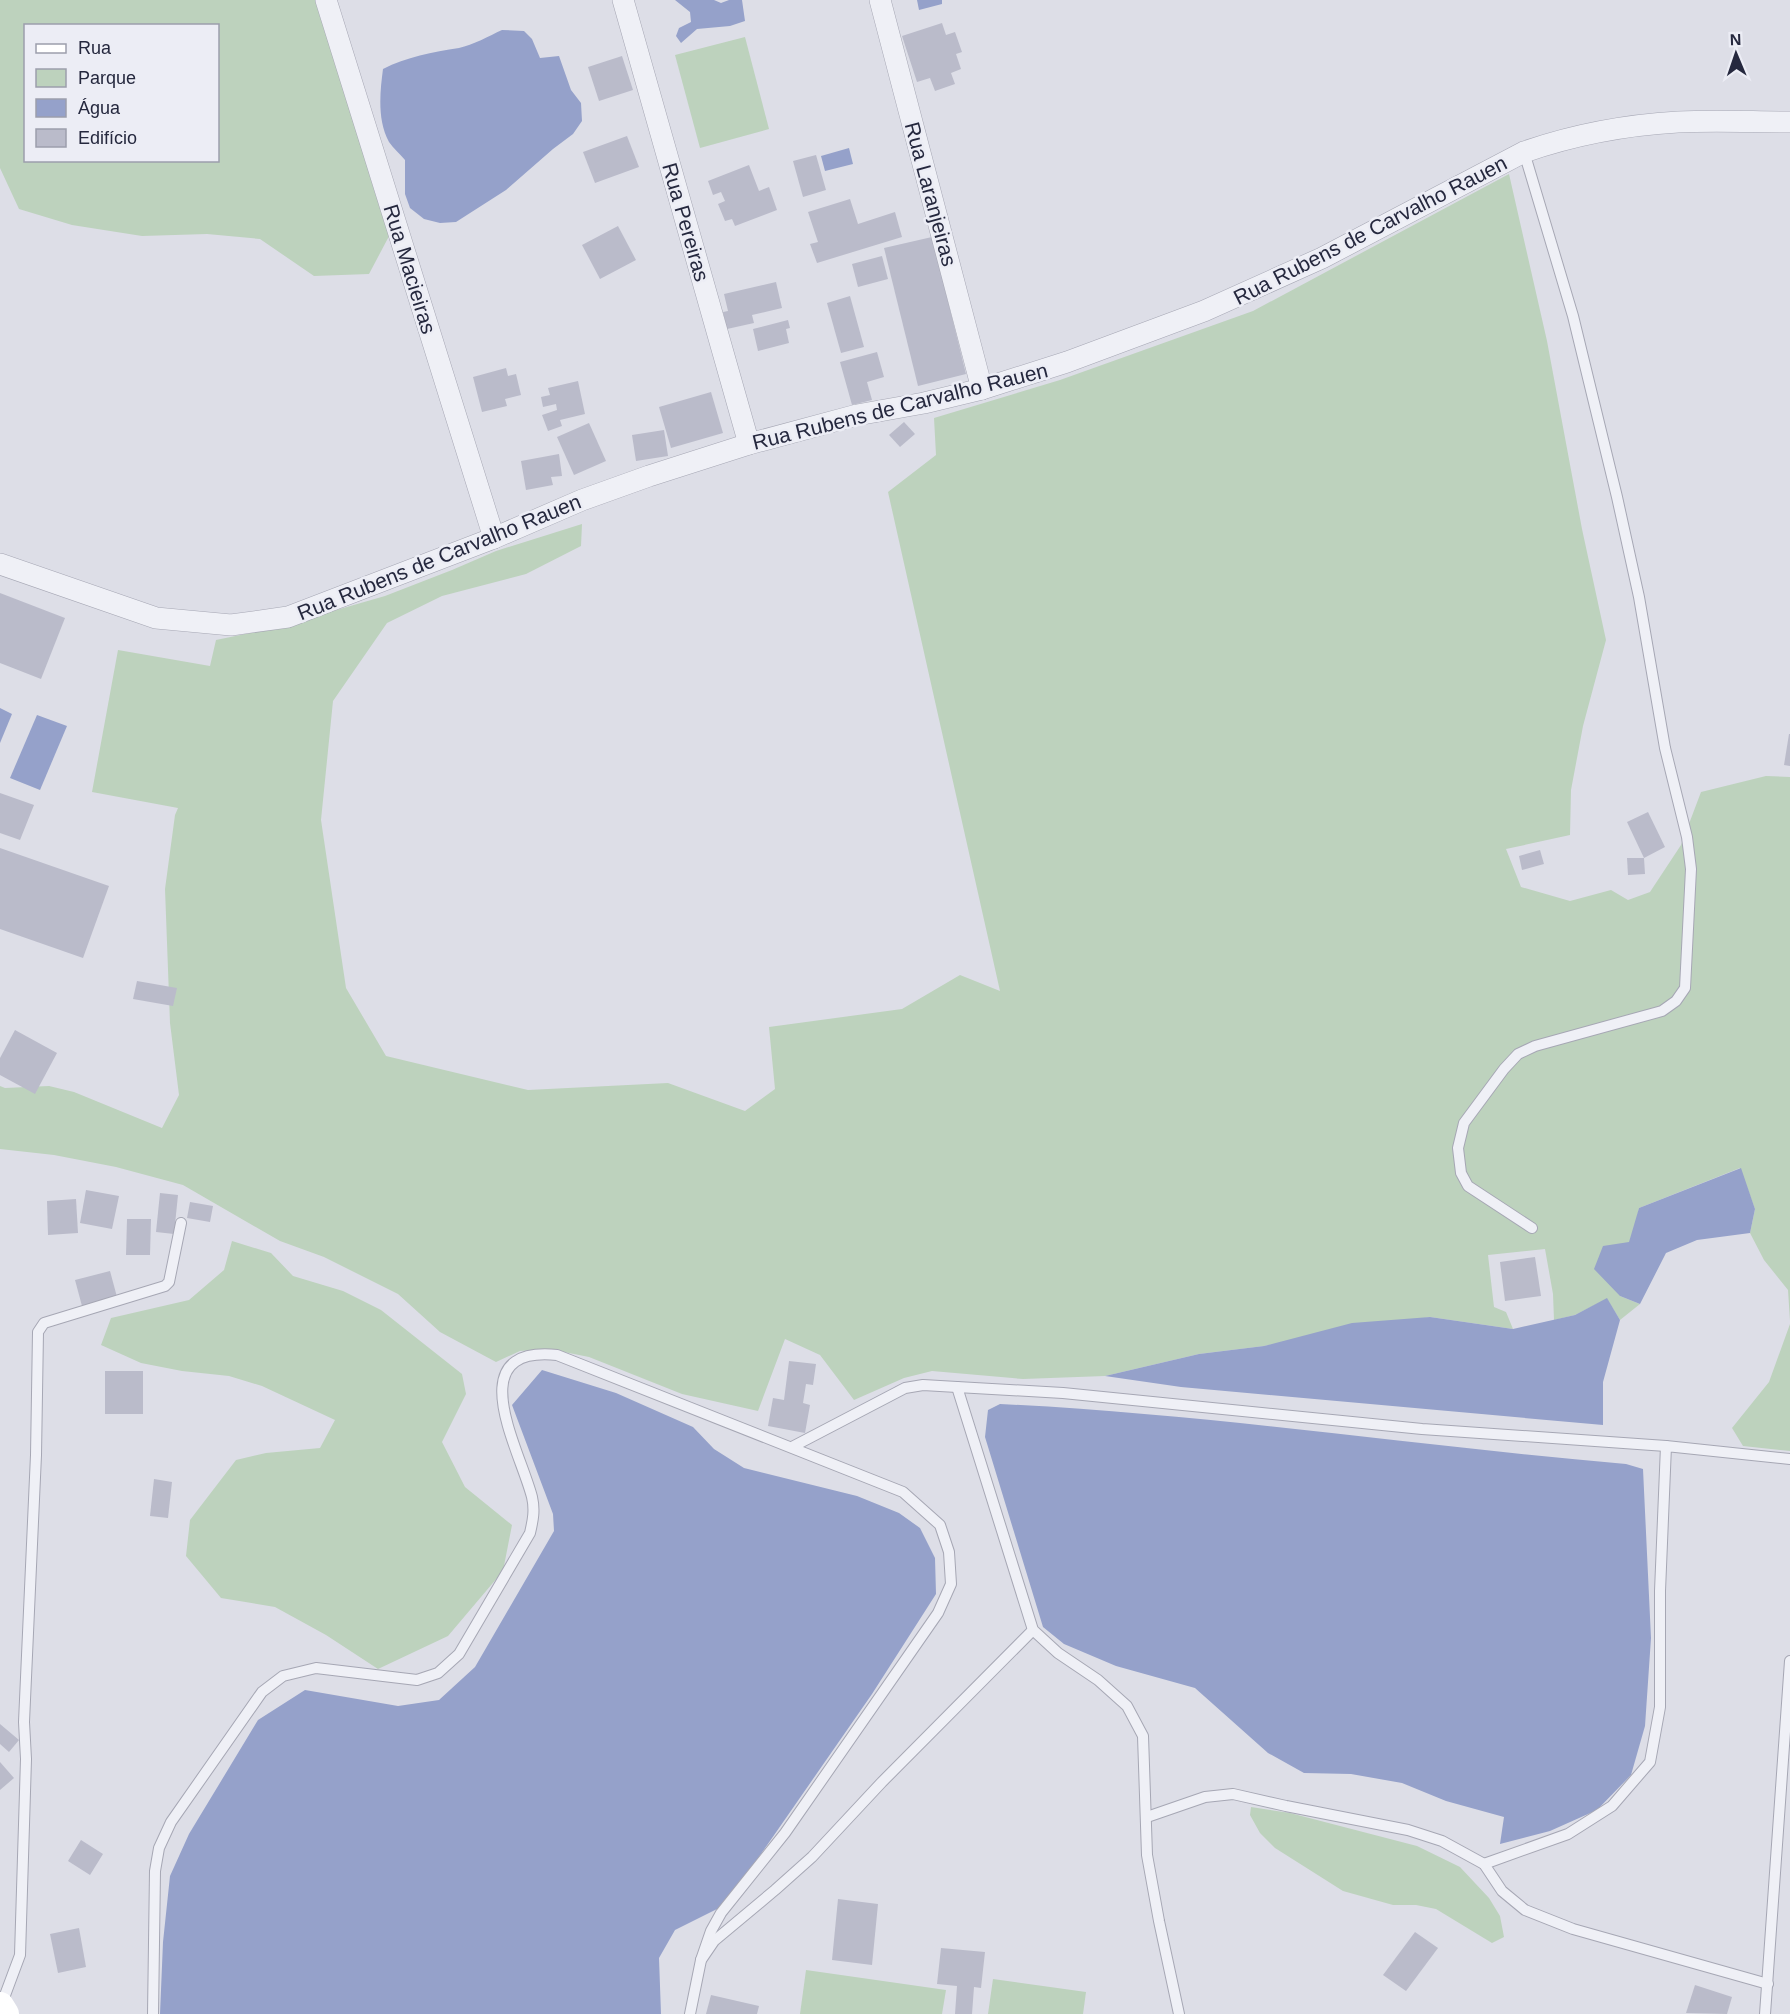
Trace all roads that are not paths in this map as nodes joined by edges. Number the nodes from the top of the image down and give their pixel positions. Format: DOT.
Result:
graph roads {
  1 [pos="326,0"];
  2 [pos="623,0"];
  3 [pos="880,0"];
  4 [pos="1790,123"];
  5 [pos="1524,152"];
  6 [pos="982,389"];
  7 [pos="749,444"];
  8 [pos="494,538"];
  9 [pos="0,564"];
  10 [pos="181,1223"];
  11 [pos="1532,1228"];
  12 [pos="957,1387"];
  13 [pos="1666,1446"];
  14 [pos="792,1447"];
  15 [pos="1790,1459"];
  16 [pos="1032,1630"];
  17 [pos="1790,1661"];
  18 [pos="1147,1817"];
  19 [pos="1484,1864"];
  20 [pos="701,1960"];
  21 [pos="1768,1984"];
  22 [pos="0,2006"];
  23 [pos="5,2014"];
  24 [pos="153,2014"];
  25 [pos="690,2014"];
  26 [pos="1179,2014"];
  27 [pos="1765,2014"];
  1 -- 8 [label="street, Rua Macieiras"];
  2 -- 7 [label="street, Rua Pereiras"];
  3 -- 6 [label="street, Rua Laranjeiras"];
  4 -- 5 [label="street, Rua Rubens de Carvalho Rauen"];
  5 -- 6 [label="street, Rua Rubens de Carvalho Rauen"];
  5 -- 11 [label="lane"];
  6 -- 7 [label="street, Rua Rubens de Carvalho Rauen"];
  7 -- 8 [label="street, Rua Rubens de Carvalho Rauen"];
  8 -- 9 [label="street, Rua Rubens de Carvalho Rauen"];
  10 -- 22 [label="lane"];
  12 -- 13 [label="lane"];
  12 -- 14 [label="lane"];
  12 -- 16 [label="lane"];
  13 -- 15 [label="lane"];
  13 -- 19 [label="lane"];
  14 -- 20 [label="lane"];
  14 -- 24 [label="lane"];
  16 -- 18 [label="lane"];
  16 -- 20 [label="lane"];
  17 -- 21 [label="lane"];
  18 -- 19 [label="lane"];
  18 -- 26 [label="lane"];
  19 -- 21 [label="lane"];
  20 -- 25 [label="lane"];
  21 -- 27 [label="lane"];
  22 -- 23 [label="street"];
}
